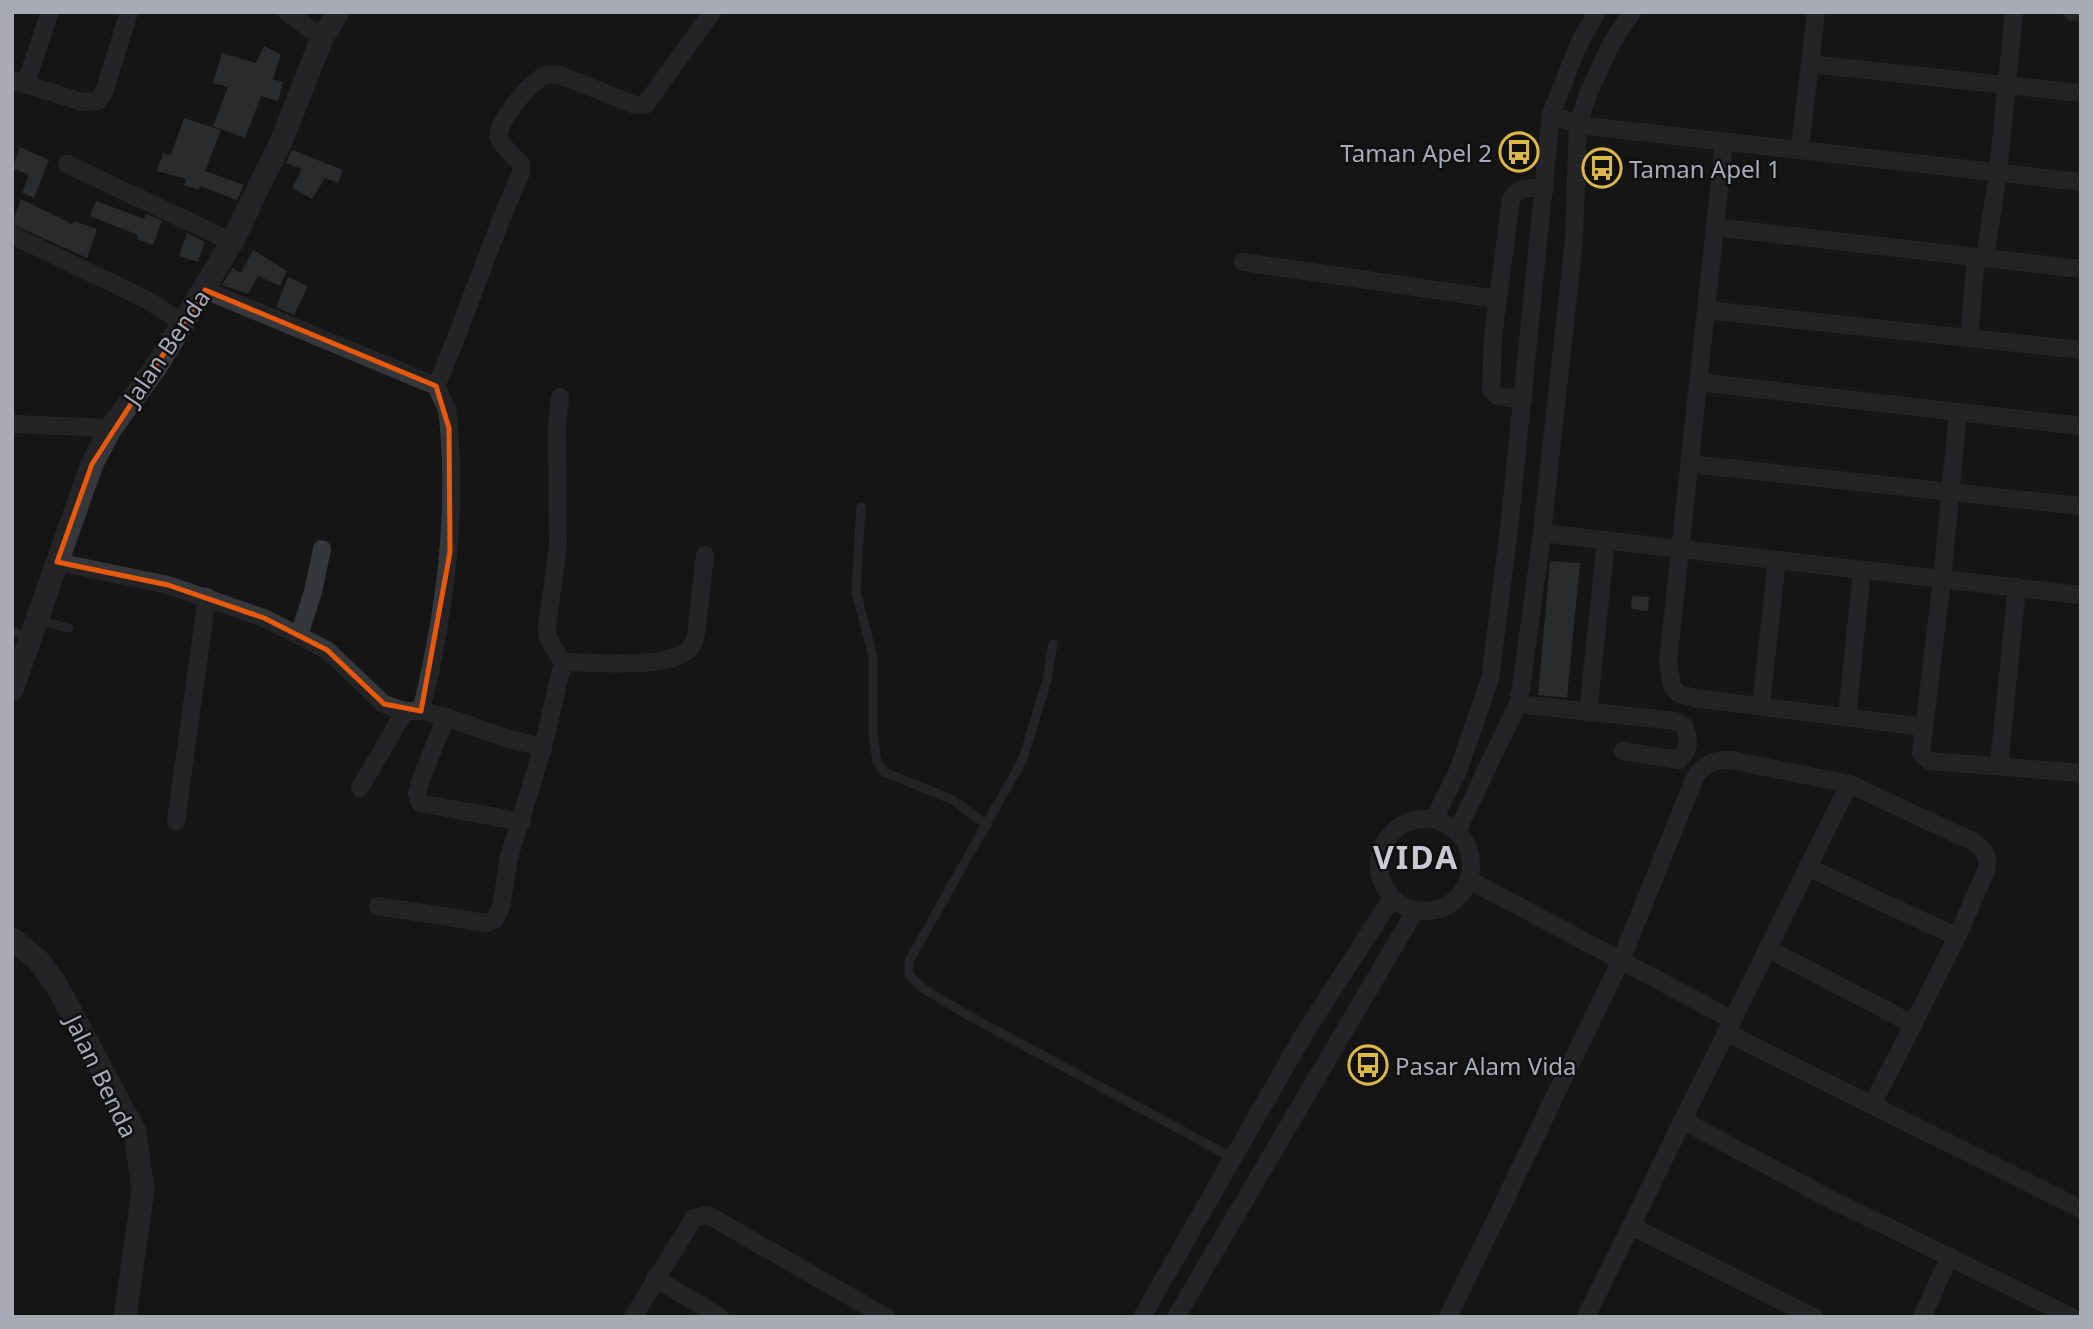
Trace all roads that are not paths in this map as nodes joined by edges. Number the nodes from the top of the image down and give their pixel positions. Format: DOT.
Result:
graph roads {
  1 [pos="50,12"];
  2 [pos="129,12"];
  3 [pos="288,12"];
  4 [pos="338,12"];
  5 [pos="712,12"];
  6 [pos="1597,12"];
  7 [pos="1632,12"];
  8 [pos="1816,12"];
  9 [pos="2014,12"];
  10 [pos="2072,12"];
  11 [pos="2081,13"];
  12 [pos="322,38"];
  13 [pos="1810,64"];
  14 [pos="19,83"];
  15 [pos="2008,85"];
  16 [pos="2081,93"];
  17 [pos="1551,114"];
  18 [pos="1578,125"];
  19 [pos="1724,144"];
  20 [pos="1800,148"];
  21 [pos="66,164"];
  22 [pos="1998,173"];
  23 [pos="2081,182"];
  24 [pos="1545,189"];
  25 [pos="1714,227"];
  26 [pos="12,235"];
  27 [pos="232,242"];
  28 [pos="1981,258"];
  29 [pos="1243,262"];
  30 [pos="2081,269"];
  31 [pos="205,290"];
  32 [pos="1497,299"];
  33 [pos="1706,310"];
  34 [pos="182,322"];
  35 [pos="1969,338"];
  36 [pos="2081,350"];
  37 [pos="1698,382"];
  38 [pos="436,386"];
  39 [pos="560,397"];
  40 [pos="1523,400"];
  41 [pos="1958,413"];
  42 [pos="12,424"];
  43 [pos="2081,426"];
  44 [pos="111,428"];
  45 [pos="1690,464"];
  46 [pos="1951,490"];
  47 [pos="2081,506"];
  48 [pos="861,507"];
  49 [pos="1542,533"];
  50 [pos="1606,540"];
  51 [pos="322,549"];
  52 [pos="1678,550"];
  53 [pos="705,555"];
  54 [pos="1776,560"];
  55 [pos="57,562"];
  56 [pos="1862,570"];
  57 [pos="1942,579"];
  58 [pos="2017,587"];
  59 [pos="2081,595"];
  60 [pos="207,597"];
  61 [pos="69,628"];
  62 [pos="27,630"];
  63 [pos="299,635"];
  64 [pos="1053,644"];
  65 [pos="563,662"];
  66 [pos="12,690"];
  67 [pos="1483,701"];
  68 [pos="1762,704"];
  69 [pos="1516,707"];
  70 [pos="413,711"];
  71 [pos="1588,713"];
  72 [pos="446,717"];
  73 [pos="1847,717"];
  74 [pos="1923,727"];
  75 [pos="543,747"];
  76 [pos="1623,751"];
  77 [pos="1999,765"];
  78 [pos="2080,768"];
  79 [pos="1849,784"];
  80 [pos="360,788"];
  81 [pos="1434,820"];
  82 [pos="176,821"];
  83 [pos="522,822"];
  84 [pos="987,825"];
  85 [pos="1457,831"];
  86 [pos="1807,867"];
  87 [pos="1469,880"];
  88 [pos="1392,898"];
  89 [pos="378,906"];
  90 [pos="1415,911"];
  91 [pos="1957,937"];
  92 [pos="12,939"];
  93 [pos="1768,948"];
  94 [pos="1621,960"];
  95 [pos="1914,1024"];
  96 [pos="1729,1026"];
  97 [pos="1872,1105"];
  98 [pos="1682,1120"];
  99 [pos="1233,1158"];
  100 [pos="2081,1209"];
  101 [pos="1631,1226"];
  102 [pos="1950,1256"];
  103 [pos="655,1278"];
  104 [pos="125,1317"];
  105 [pos="633,1317"];
  106 [pos="720,1317"];
  107 [pos="886,1317"];
  108 [pos="1142,1317"];
  109 [pos="1176,1317"];
  110 [pos="1448,1317"];
  111 [pos="1586,1317"];
  112 [pos="1814,1317"];
  113 [pos="1922,1317"];
  114 [pos="2072,1317"];
  1 -- 14 [label="street"];
  2 -- 14 [label="street"];
  3 -- 12 [label="street"];
  4 -- 12 [label="street, Jalan Benda"];
  5 -- 38 [label="street"];
  6 -- 17 [label="street"];
  7 -- 18 [label="street"];
  8 -- 13 [label="street"];
  9 -- 15 [label="street"];
  10 -- 11 [label="street"];
  12 -- 27 [label="street, Jalan Benda"];
  13 -- 15 [label="street"];
  13 -- 20 [label="street"];
  15 -- 16 [label="street"];
  15 -- 22 [label="street"];
  17 -- 18 [label="street"];
  17 -- 24 [label="street"];
  18 -- 19 [label="street"];
  18 -- 49 [label="street"];
  19 -- 20 [label="street"];
  19 -- 25 [label="street"];
  20 -- 22 [label="street"];
  21 -- 27 [label="street"];
  22 -- 23 [label="street"];
  22 -- 28 [label="street"];
  24 -- 32 [label="street"];
  24 -- 40 [label="street"];
  25 -- 28 [label="street"];
  25 -- 33 [label="street"];
  26 -- 34 [label="street"];
  27 -- 31 [label="street, Jalan Benda"];
  28 -- 30 [label="street"];
  28 -- 35 [label="street"];
  29 -- 32 [label="street"];
  31 -- 34 [label="street, Jalan Benda"];
  31 -- 38 [label="street"];
  32 -- 40 [label="street"];
  33 -- 35 [label="street"];
  33 -- 37 [label="street"];
  34 -- 44 [label="street, Jalan Benda"];
  35 -- 36 [label="street"];
  37 -- 41 [label="street"];
  37 -- 45 [label="street"];
  38 -- 70 [label="street"];
  39 -- 65 [label="street"];
  40 -- 67 [label="street"];
  41 -- 43 [label="street"];
  41 -- 46 [label="street"];
  42 -- 44 [label="street"];
  44 -- 55 [label="street, Jalan Benda"];
  45 -- 46 [label="street"];
  45 -- 52 [label="street"];
  46 -- 47 [label="street"];
  46 -- 57 [label="street"];
  48 -- 84 [label="lane"];
  49 -- 50 [label="street"];
  49 -- 69 [label="street"];
  50 -- 52 [label="street"];
  50 -- 71 [label="street"];
  51 -- 63 [label="street"];
  52 -- 54 [label="street"];
  52 -- 68 [label="street"];
  53 -- 65 [label="street"];
  54 -- 56 [label="street"];
  54 -- 68 [label="street"];
  55 -- 60 [label="street"];
  55 -- 62 [label="street, Jalan Benda"];
  56 -- 57 [label="street"];
  56 -- 73 [label="street"];
  57 -- 58 [label="street"];
  57 -- 74 [label="street"];
  58 -- 59 [label="street"];
  58 -- 77 [label="street"];
  60 -- 63 [label="street"];
  60 -- 82 [label="street"];
  61 -- 62 [label="lane"];
  62 -- 66 [label="street, Jalan Benda"];
  63 -- 70 [label="street"];
  64 -- 84 [label="lane"];
  65 -- 75 [label="street"];
  67 -- 69 [label="street"];
  67 -- 81 [label="street"];
  68 -- 73 [label="street"];
  69 -- 71 [label="street"];
  69 -- 85 [label="street"];
  70 -- 72 [label="street"];
  70 -- 80 [label="street"];
  71 -- 76 [label="street"];
  72 -- 75 [label="street"];
  72 -- 83 [label="street"];
  73 -- 74 [label="street"];
  74 -- 77 [label="street"];
  75 -- 83 [label="street"];
  77 -- 78 [label="street"];
  79 -- 86 [label="street"];
  79 -- 91 [label="street"];
  79 -- 94 [label="street"];
  81 -- 85 [label="street"];
  81 -- 88 [label="street"];
  83 -- 89 [label="street"];
  84 -- 99 [label="lane"];
  85 -- 87 [label="street"];
  86 -- 91 [label="street"];
  86 -- 93 [label="street"];
  87 -- 90 [label="street"];
  87 -- 94 [label="street"];
  88 -- 90 [label="street"];
  88 -- 99 [label="street"];
  90 -- 109 [label="street"];
  91 -- 95 [label="street"];
  92 -- 104 [label="street, Jalan Benda"];
  93 -- 95 [label="street"];
  93 -- 96 [label="street"];
  94 -- 96 [label="street"];
  94 -- 110 [label="street"];
  95 -- 97 [label="street"];
  96 -- 97 [label="street"];
  96 -- 98 [label="street"];
  97 -- 100 [label="street"];
  98 -- 101 [label="street"];
  98 -- 102 [label="street"];
  99 -- 108 [label="street"];
  101 -- 111 [label="street"];
  101 -- 112 [label="street"];
  102 -- 113 [label="street"];
  102 -- 114 [label="street"];
  103 -- 105 [label="street"];
  103 -- 106 [label="street"];
  103 -- 107 [label="street"];
}
